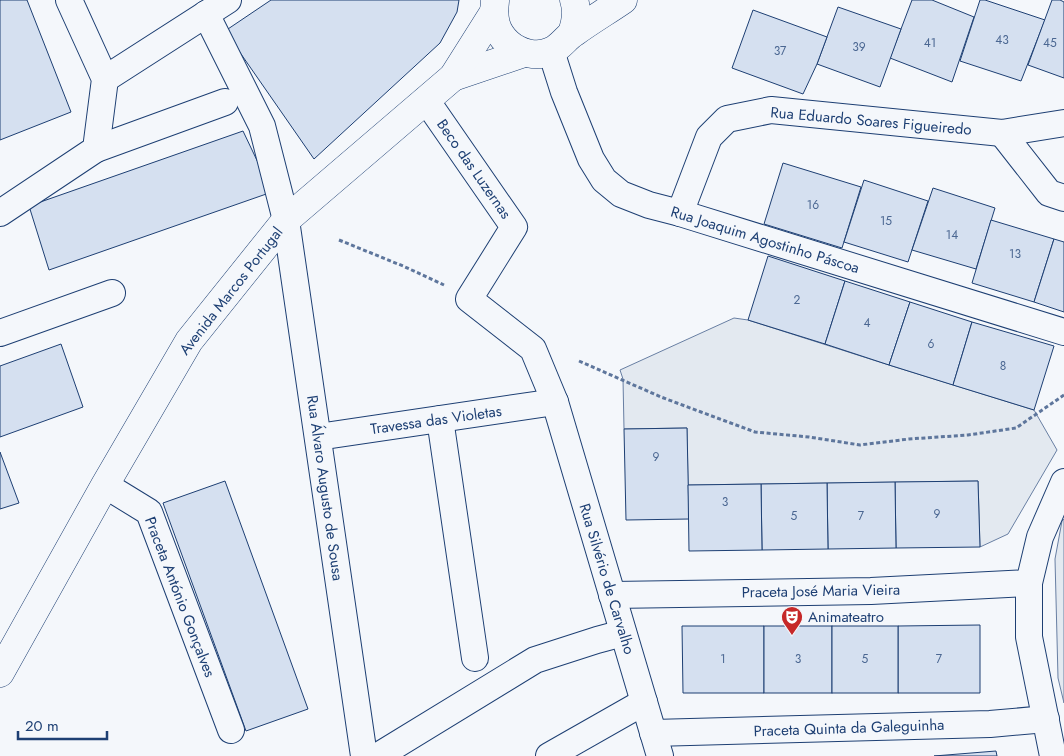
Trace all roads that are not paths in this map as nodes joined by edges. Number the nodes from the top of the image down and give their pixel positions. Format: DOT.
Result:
graph roads {
  1 [pos="69,0"];
  2 [pos="574,0"];
  3 [pos="623,0"];
  4 [pos="495,6"];
  5 [pos="217,7"];
  6 [pos="572,34"];
  7 [pos="551,52"];
  8 [pos="524,53"];
  9 [pos="453,76"];
  10 [pos="105,79"];
  11 [pos="426,100"];
  12 [pos="226,102"];
  13 [pos="1064,123"];
  14 [pos="1002,133"];
  15 [pos="96,149"];
  16 [pos="1064,198"];
  17 [pos="0,213"];
  18 [pos="680,213"];
  19 [pos="286,220"];
  20 [pos="112,293"];
  21 [pos="1064,332"];
  22 [pos="0,333"];
  23 [pos="555,402"];
  24 [pos="440,419"];
  25 [pos="318,437"];
  26 [pos="1064,482"];
  27 [pos="105,485"];
  28 [pos="1029,583"];
  29 [pos="612,595"];
  30 [pos="623,633"];
  31 [pos="475,658"];
  32 [pos="0,673"];
  33 [pos="644,702"];
  34 [pos="1046,719"];
  35 [pos="231,730"];
  36 [pos="656,744"];
  37 [pos="364,756"];
  38 [pos="378,756"];
  39 [pos="549,756"];
  40 [pos="1053,756"];
  1 -- 10 [label="street"];
  2 -- 6 [label="main road"];
  3 -- 6 [label="main road"];
  4 -- 8 [label="main road"];
  4 -- 9 [label="main road, Avenida Marcos Portugal"];
  5 -- 10 [label="street"];
  5 -- 19 [label="street, Rua Álvaro Augusto de Sousa"];
  6 -- 7 [label="main road"];
  7 -- 8 [label="main road"];
  7 -- 18 [label="street, Rua Joaquim Agostinho Páscoa"];
  8 -- 9 [label="main road"];
  9 -- 11 [label="main road, Avenida Marcos Portugal"];
  10 -- 15 [label="street"];
  11 -- 19 [label="main road, Avenida Marcos Portugal"];
  11 -- 23 [label="street, Beco das Luzernas"];
  12 -- 15 [label="street"];
  13 -- 14 [label="street, Rua Eduardo Soares Figueiredo"];
  14 -- 16 [label="street"];
  14 -- 18 [label="street, Rua Eduardo Soares Figueiredo"];
  15 -- 17 [label="street"];
  18 -- 21 [label="street, Rua Joaquim Agostinho Páscoa"];
  19 -- 25 [label="street, Rua Álvaro Augusto de Sousa"];
  19 -- 27 [label="main road, Avenida Marcos Portugal"];
  20 -- 22 [label="street"];
  23 -- 24 [label="street, Travessa das Violetas"];
  23 -- 29 [label="street, Rua Silvério de Carvalho"];
  24 -- 25 [label="street, Travessa das Violetas"];
  24 -- 31 [label="street"];
  25 -- 37 [label="street, Rua Álvaro Augusto de Sousa"];
  26 -- 28 [label="street"];
  27 -- 32 [label="main road, Avenida Marcos Portugal"];
  27 -- 35 [label="street, Praceta António Gonçalves"];
  28 -- 29 [label="street, Praceta José Maria Vieira"];
  28 -- 34 [label="street"];
  29 -- 30 [label="street, Rua Silvério de Carvalho"];
  30 -- 33 [label="street, Rua Silvério de Carvalho"];
  30 -- 38 [label="street"];
  33 -- 36 [label="street, Rua Silvério de Carvalho"];
  33 -- 39 [label="street"];
  34 -- 36 [label="street, Praceta Quinta da Galeguinha"];
  34 -- 40 [label="street"];
}
